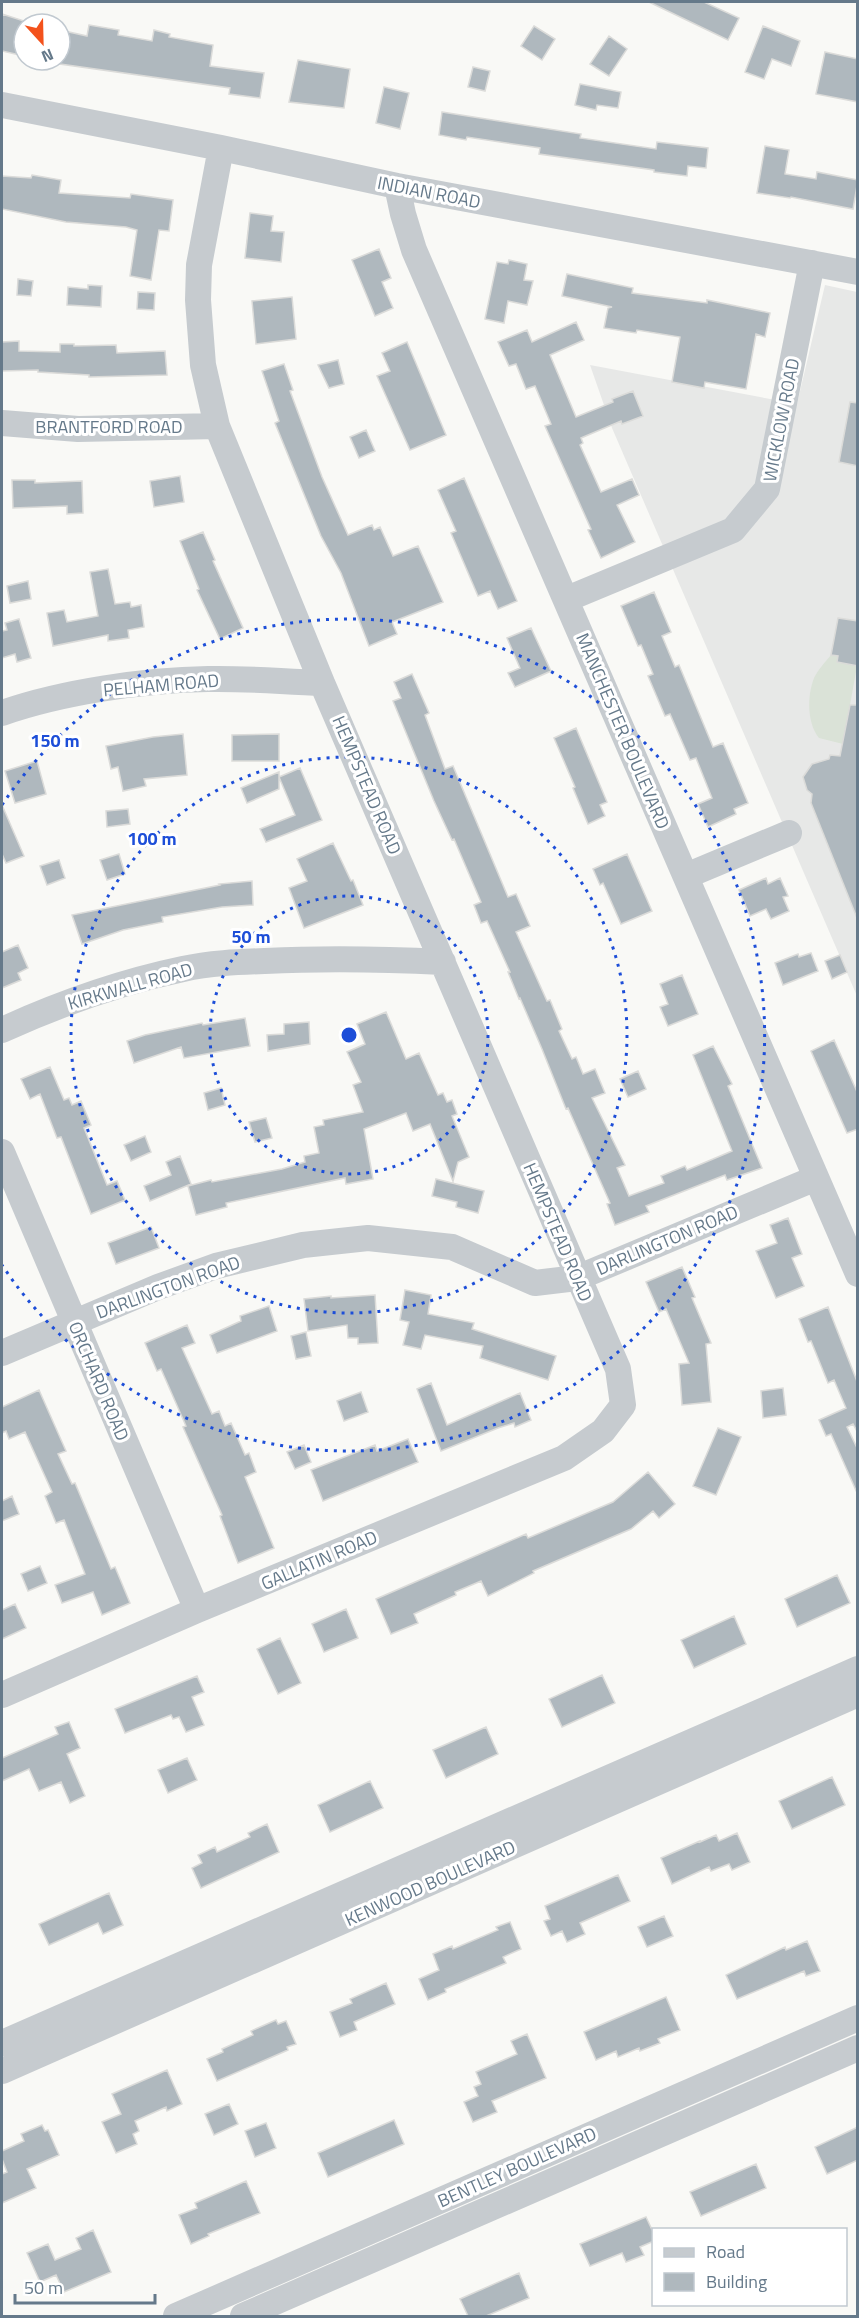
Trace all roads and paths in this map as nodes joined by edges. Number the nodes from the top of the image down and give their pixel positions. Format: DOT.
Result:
graph roads {
  1 [pos="2,105"];
  2 [pos="221,148"];
  3 [pos="397,186"];
  4 [pos="812,263"];
  5 [pos="858,272"];
  6 [pos="2,423"];
  7 [pos="217,426"];
  8 [pos="567,600"];
  9 [pos="322,683"];
  10 [pos="2,713"];
  11 [pos="789,833"];
  12 [pos="686,876"];
  13 [pos="443,962"];
  14 [pos="2,1030"];
  15 [pos="2,1152"];
  16 [pos="816,1178"];
  17 [pos="858,1274"];
  18 [pos="577,1278"];
  19 [pos="73,1322"];
  20 [pos="2,1353"];
  21 [pos="623,1405"];
  22 [pos="197,1610"];
  23 [pos="858,1669"];
  24 [pos="858,1694"];
  25 [pos="2,1695"];
  26 [pos="858,2018"];
  27 [pos="2,2043"];
  28 [pos="858,2048"];
  29 [pos="2,2071"];
  30 [pos="176,2316"];
  31 [pos="243,2316"];
  1 -- 2 [label="street, INDIAN ROAD"];
  2 -- 3 [label="street, INDIAN ROAD"];
  2 -- 7 [label="street, HEMPSTEAD ROAD"];
  3 -- 4 [label="street, INDIAN ROAD"];
  3 -- 8 [label="street, MANCHESTER BOULEVARD"];
  4 -- 5 [label="street, INDIAN ROAD"];
  4 -- 8 [label="street, WICKLOW ROAD"];
  6 -- 7 [label="street, BRANTFORD ROAD"];
  7 -- 9 [label="street, HEMPSTEAD ROAD"];
  8 -- 12 [label="street, MANCHESTER BOULEVARD"];
  9 -- 10 [label="street, PELHAM ROAD"];
  9 -- 13 [label="street, HEMPSTEAD ROAD"];
  11 -- 12 [label="street"];
  12 -- 16 [label="street, MANCHESTER BOULEVARD"];
  13 -- 14 [label="street, KIRKWALL ROAD"];
  13 -- 18 [label="street, HEMPSTEAD ROAD"];
  15 -- 19 [label="street, ORCHARD ROAD"];
  16 -- 17 [label="street, MANCHESTER BOULEVARD"];
  16 -- 18 [label="street, DARLINGTON ROAD"];
  18 -- 19 [label="street, DARLINGTON ROAD"];
  18 -- 21 [label="street, HEMPSTEAD ROAD"];
  19 -- 20 [label="street, DARLINGTON ROAD"];
  19 -- 22 [label="street, ORCHARD ROAD"];
  21 -- 22 [label="street, GALLATIN ROAD"];
  22 -- 25 [label="street, GALLATIN ROAD"];
  23 -- 27 [label="street, KENWOOD BOULEVARD"];
  24 -- 29 [label="street, KENWOOD BOULEVARD"];
  26 -- 30 [label="street, BENTLEY BOULEVARD"];
  28 -- 31 [label="street, BENTLEY BOULEVARD"];
}
